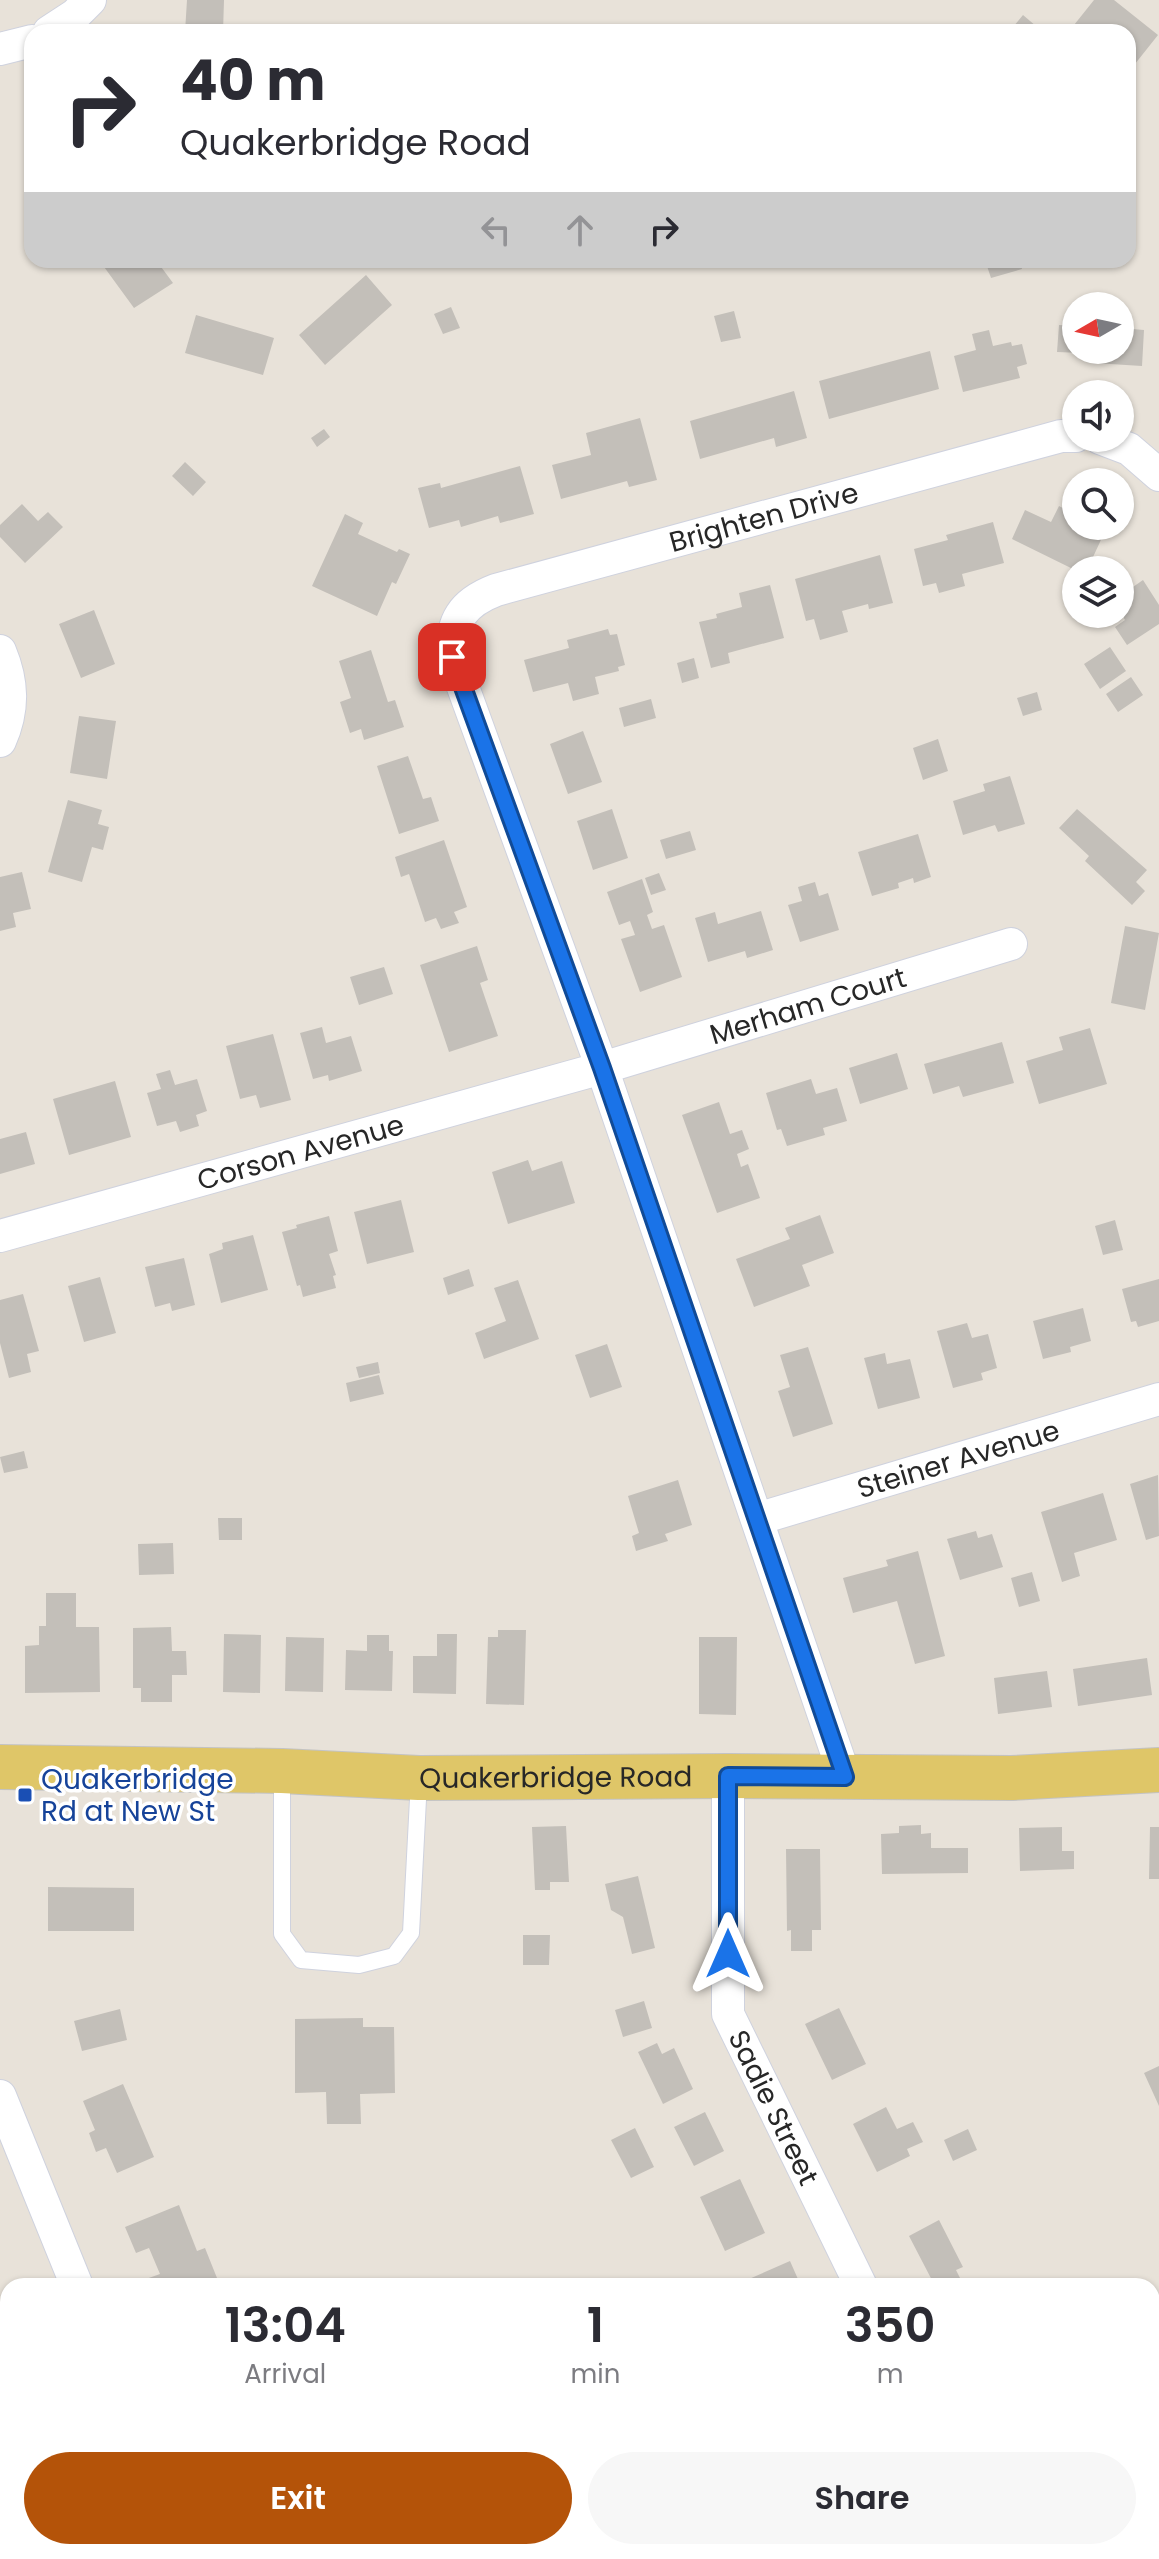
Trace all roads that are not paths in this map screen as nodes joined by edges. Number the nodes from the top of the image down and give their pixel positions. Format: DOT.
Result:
graph roads {
  1 [pos="24,43"];
  2 [pos="0,49"];
  3 [pos="1062,436"];
  4 [pos="1132,452"];
  5 [pos="1159,475"];
  6 [pos="0,651"];
  7 [pos="0,741"];
  8 [pos="1011,944"];
  9 [pos="602,1068"];
  10 [pos="0,1236"];
  11 [pos="1159,1399"];
  12 [pos="757,1519"];
  13 [pos="0,1767"];
  14 [pos="1159,1770"];
  15 [pos="282,1771"];
  16 [pos="728,1776"];
  17 [pos="845,1777"];
  18 [pos="419,1778"];
  19 [pos="0,2096"];
  20 [pos="74,2278"];
  21 [pos="857,2278"];
  1 -- 2 [label="street"];
  3 -- 9 [label="street, Brighten Drive"];
  4 -- 5 [label="street"];
  6 -- 7 [label="street"];
  8 -- 9 [label="street, Merham Court"];
  9 -- 10 [label="street, Corson Avenue"];
  9 -- 12 [label="street"];
  11 -- 12 [label="street, Steiner Avenue"];
  12 -- 17 [label="street"];
  13 -- 15 [label="main road, Quakerbridge Road"];
  14 -- 17 [label="main road, Quakerbridge Road"];
  15 -- 18 [label="main road, Quakerbridge Road"];
  15 -- 18 [label="lane"];
  16 -- 17 [label="main road, Quakerbridge Road"];
  16 -- 18 [label="main road, Quakerbridge Road"];
  16 -- 21 [label="street, Sadie Street"];
  19 -- 20 [label="street"];
}
